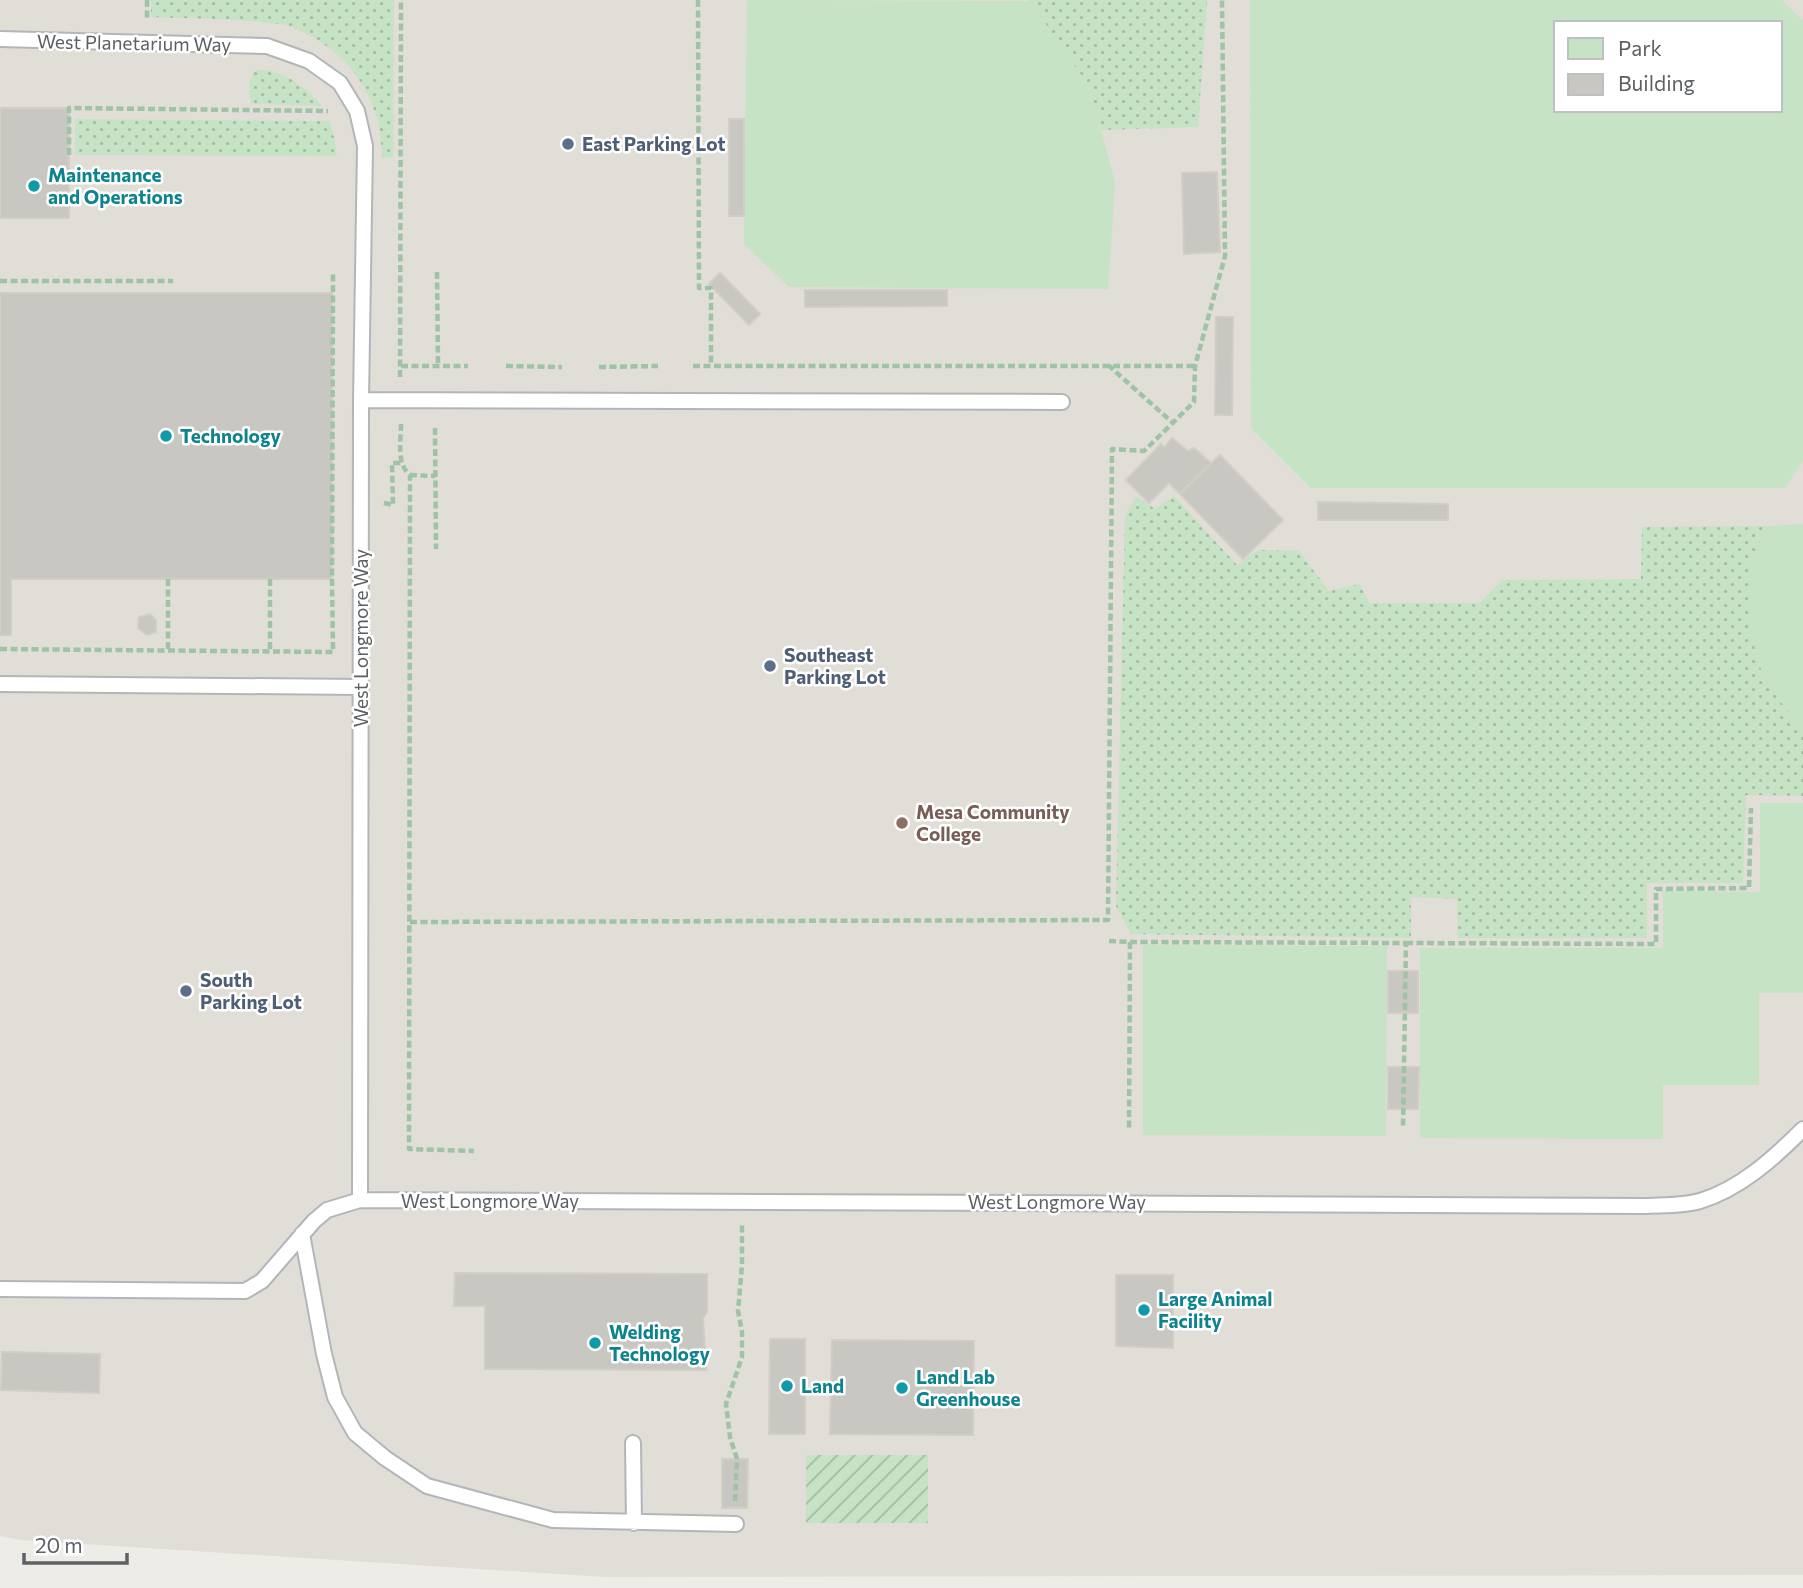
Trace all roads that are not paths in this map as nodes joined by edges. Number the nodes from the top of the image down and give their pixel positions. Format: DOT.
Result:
graph roads {
  1 [pos="0,39"];
  2 [pos="267,46"];
  3 [pos="361,400"];
  4 [pos="1062,402"];
  5 [pos="0,684"];
  6 [pos="361,687"];
  7 [pos="1803,1129"];
  8 [pos="360,1200"];
  9 [pos="302,1234"];
  10 [pos="0,1289"];
  11 [pos="633,1443"];
  12 [pos="634,1522"];
  13 [pos="736,1524"];
  1 -- 2 [label="lane, West Planetarium Way"];
  2 -- 3 [label="lane, West Longmore Way"];
  3 -- 4 [label="lane"];
  3 -- 6 [label="lane, West Longmore Way"];
  5 -- 6 [label="lane"];
  6 -- 8 [label="lane, West Longmore Way"];
  7 -- 8 [label="lane, West Longmore Way"];
  8 -- 9 [label="lane"];
  9 -- 10 [label="lane"];
  9 -- 12 [label="lane"];
  11 -- 12 [label="lane"];
  12 -- 13 [label="lane"];
}
